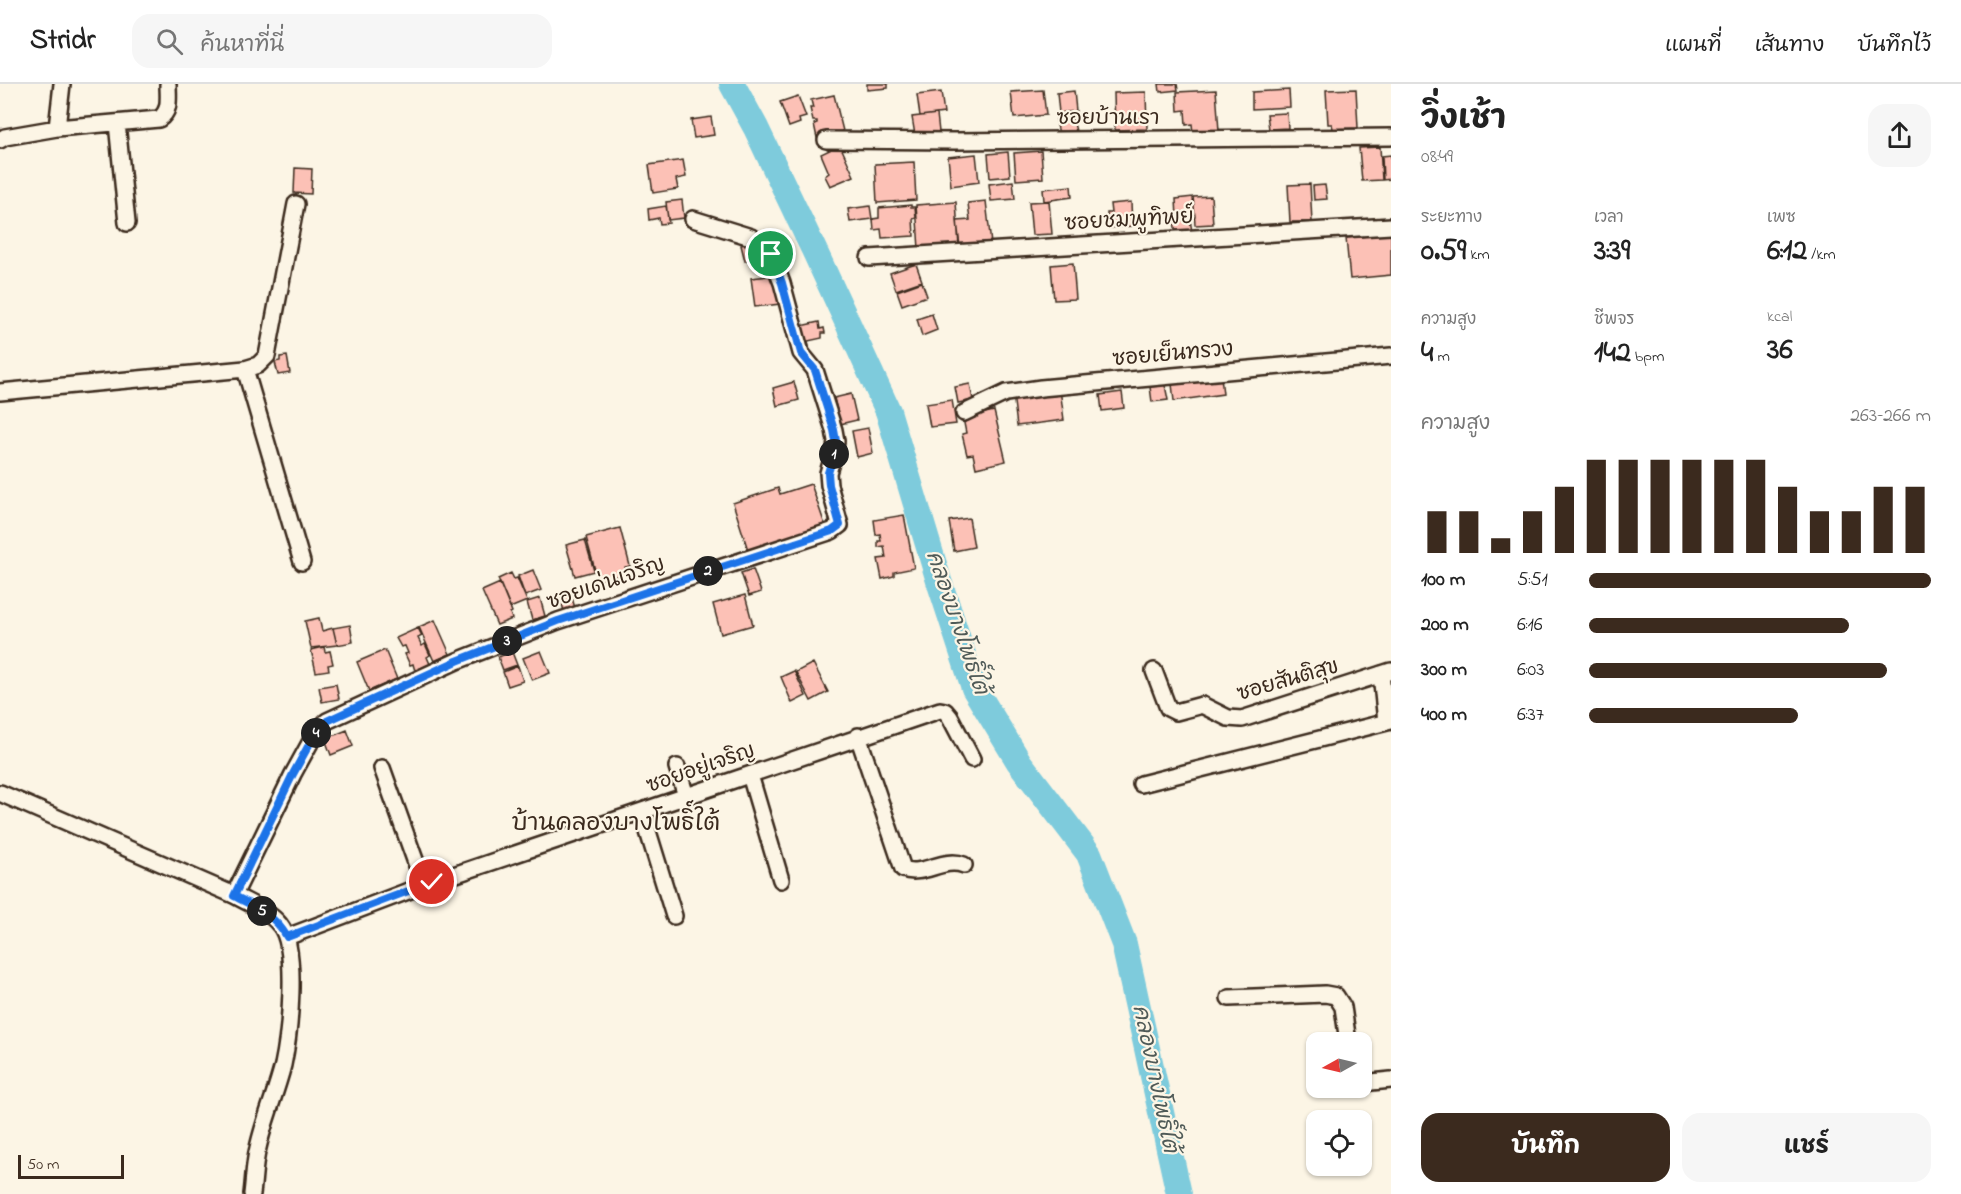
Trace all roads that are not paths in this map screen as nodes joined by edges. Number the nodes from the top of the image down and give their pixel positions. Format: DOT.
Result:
graph roads {
  1 [pos="62,84"];
  2 [pos="168,84"];
  3 [pos="117,123"];
  4 [pos="57,128"];
  5 [pos="1391,137"];
  6 [pos="0,140"];
  7 [pos="826,140"];
  8 [pos="296,204"];
  9 [pos="693,219"];
  10 [pos="127,223"];
  11 [pos="1391,226"];
  12 [pos="868,258"];
  13 [pos="1391,356"];
  14 [pos="245,369"];
  15 [pos="0,392"];
  16 [pos="964,413"];
  17 [pos="302,562"];
  18 [pos="1154,671"];
  19 [pos="1386,673"];
  20 [pos="1388,721"];
  21 [pos="858,736"];
  22 [pos="972,759"];
  23 [pos="677,767"];
  24 [pos="382,768"];
  25 [pos="750,775"];
  26 [pos="1142,784"];
  27 [pos="0,792"];
  28 [pos="686,796"];
  29 [pos="642,812"];
  30 [pos="964,865"];
  31 [pos="780,880"];
  32 [pos="424,885"];
  33 [pos="234,896"];
  34 [pos="674,916"];
  35 [pos="287,937"];
  36 [pos="1228,998"];
  37 [pos="1347,1032"];
  38 [pos="1391,1080"];
  39 [pos="1372,1082"];
  40 [pos="252,1194"];
  1 -- 4 [label="street"];
  2 -- 3 [label="street"];
  3 -- 4 [label="street"];
  3 -- 10 [label="street"];
  4 -- 6 [label="street"];
  5 -- 7 [label="street, ซอยบ้านเรา"];
  8 -- 14 [label="street"];
  9 -- 33 [label="street, ซอยเด่นเจริญ"];
  11 -- 12 [label="street, ซอยชมพูทิพย์"];
  13 -- 16 [label="street, ซอยเย็นทรวง"];
  14 -- 15 [label="street"];
  14 -- 17 [label="street"];
  18 -- 19 [label="street, ซอยสันติสุข"];
  19 -- 20 [label="street"];
  20 -- 26 [label="street"];
  21 -- 22 [label="street, ซอยอยู่เจริญ"];
  21 -- 25 [label="street, ซอยอยู่เจริญ"];
  21 -- 30 [label="street"];
  23 -- 28 [label="street"];
  24 -- 32 [label="street"];
  25 -- 28 [label="street, ซอยอยู่เจริญ"];
  25 -- 31 [label="street"];
  27 -- 33 [label="street"];
  28 -- 29 [label="street, ซอยอยู่เจริญ"];
  29 -- 32 [label="street, ซอยอยู่เจริญ"];
  29 -- 34 [label="street"];
  32 -- 35 [label="street, ซอยอยู่เจริญ"];
  33 -- 35 [label="street"];
  35 -- 40 [label="street"];
  36 -- 37 [label="street"];
  38 -- 39 [label="street"];
}
